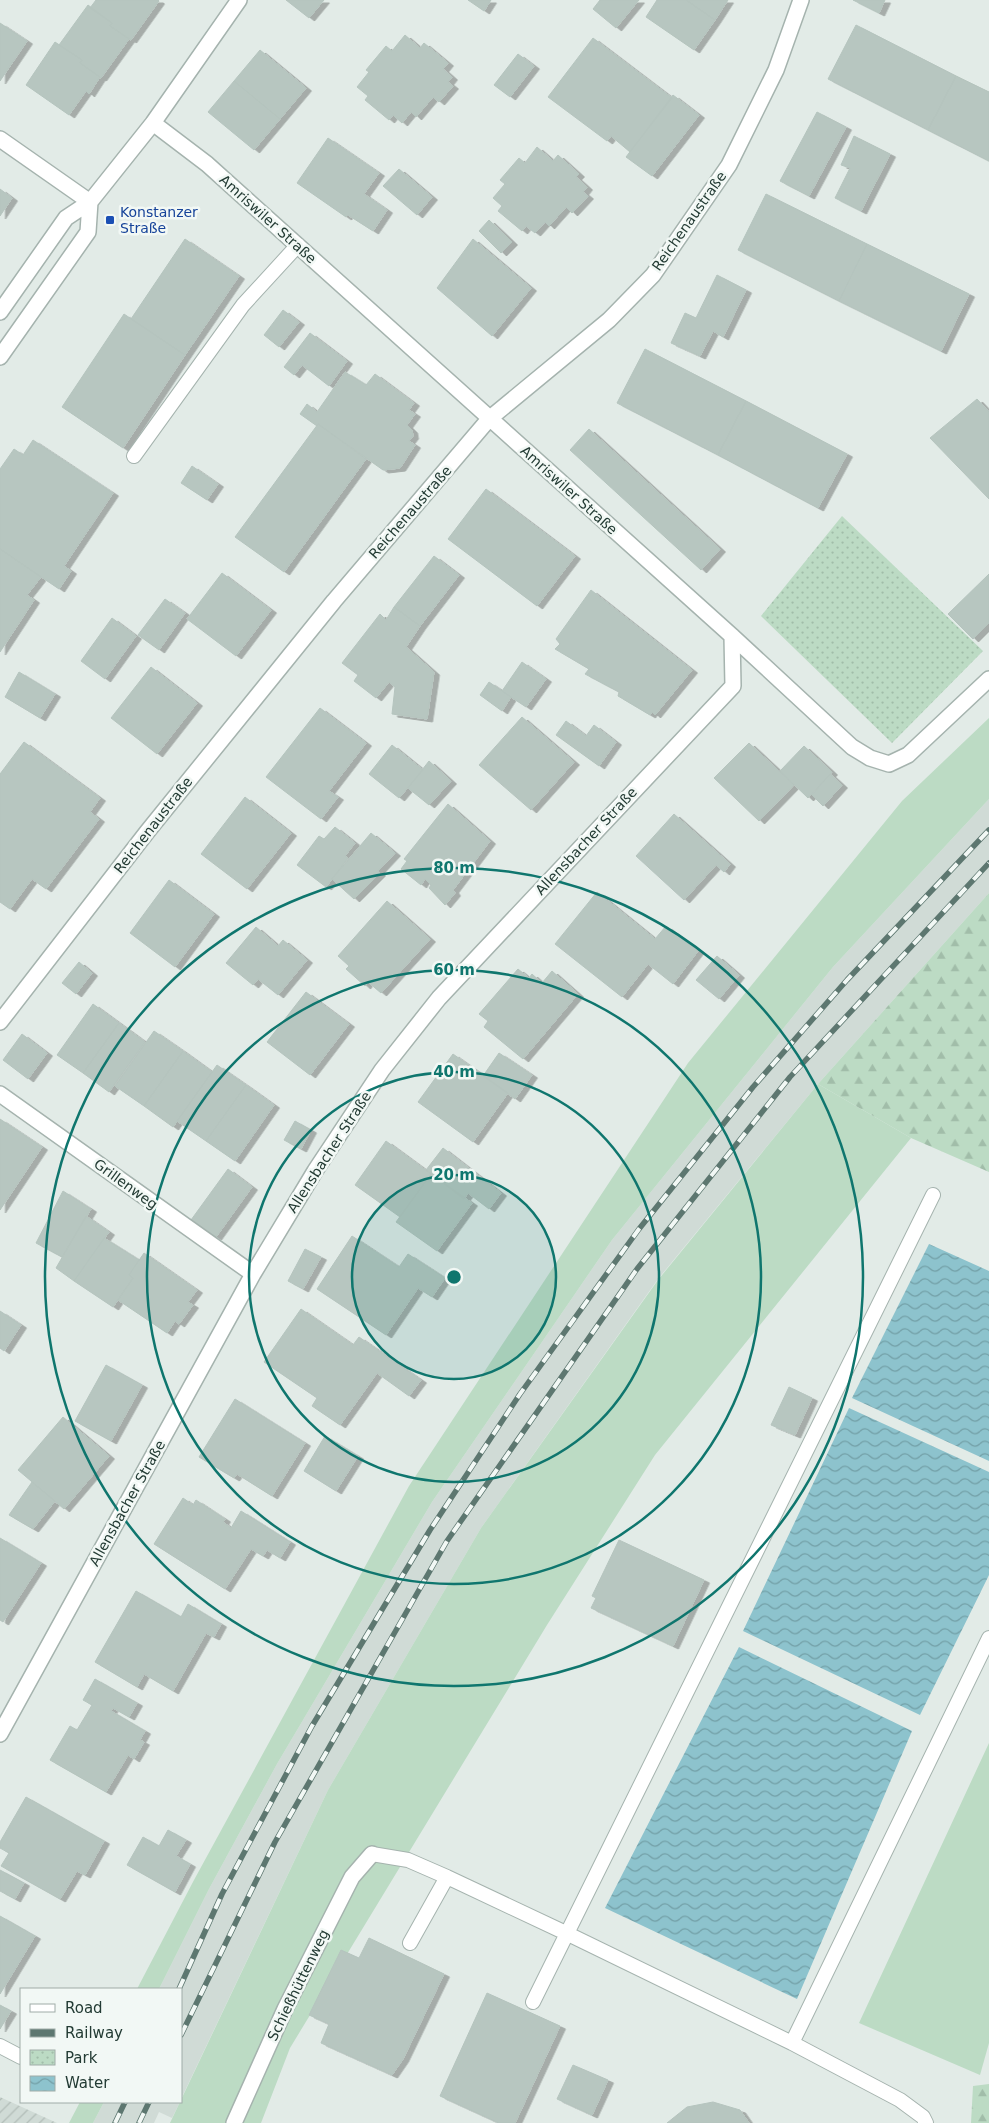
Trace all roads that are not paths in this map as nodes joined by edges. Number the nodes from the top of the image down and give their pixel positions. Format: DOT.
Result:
graph roads {
  1 [pos="239,0"];
  2 [pos="802,0"];
  3 [pos="153,122"];
  4 [pos="0,139"];
  5 [pos="90,202"];
  6 [pos="298,246"];
  7 [pos="0,312"];
  8 [pos="0,357"];
  9 [pos="489,419"];
  10 [pos="134,456"];
  11 [pos="732,636"];
  12 [pos="989,679"];
  13 [pos="0,1022"];
  14 [pos="0,1094"];
  15 [pos="933,1195"];
  16 [pos="253,1274"];
  17 [pos="989,1638"];
  18 [pos="0,1734"];
  19 [pos="372,1854"];
  20 [pos="447,1877"];
  21 [pos="568,1934"];
  22 [pos="410,1943"];
  23 [pos="533,2002"];
  24 [pos="792,2043"];
  25 [pos="0,2046"];
  26 [pos="20,2056"];
  27 [pos="234,2123"];
  28 [pos="926,2123"];
  1 -- 3 [label="street"];
  2 -- 9 [label="street, Reichenaustraße"];
  3 -- 5 [label="street"];
  3 -- 6 [label="street, Amriswiler Straße"];
  4 -- 5 [label="street"];
  5 -- 7 [label="street"];
  5 -- 8 [label="street"];
  6 -- 9 [label="street, Amriswiler Straße"];
  6 -- 10 [label="lane"];
  9 -- 11 [label="street, Amriswiler Straße"];
  9 -- 13 [label="street, Reichenaustraße"];
  11 -- 12 [label="street, Amriswiler Straße"];
  11 -- 16 [label="street, Allensbacher Straße"];
  14 -- 16 [label="street, Grillenweg"];
  15 -- 21 [label="lane"];
  16 -- 18 [label="street, Allensbacher Straße"];
  17 -- 24 [label="lane"];
  19 -- 20 [label="lane"];
  19 -- 27 [label="street, Schießhüttenweg"];
  20 -- 21 [label="lane"];
  20 -- 22 [label="lane"];
  21 -- 23 [label="lane"];
  21 -- 24 [label="lane"];
  24 -- 28 [label="lane"];
  25 -- 26 [label="lane"];
}
